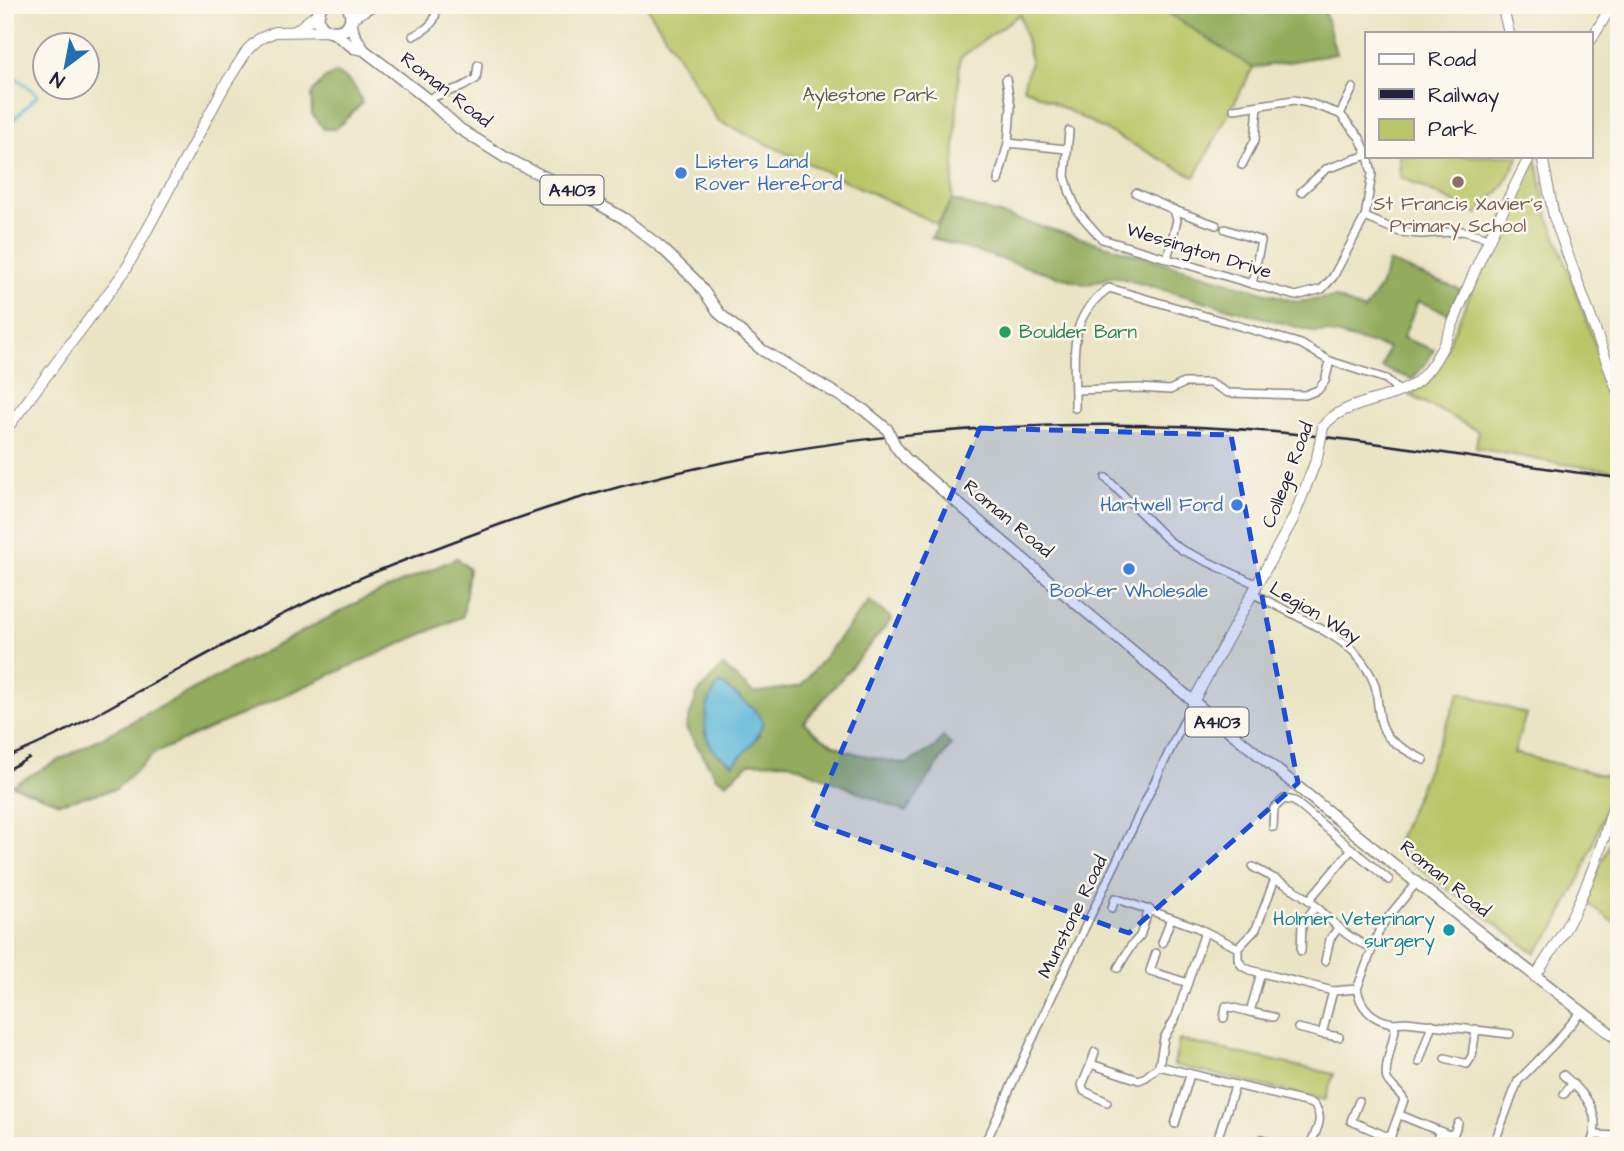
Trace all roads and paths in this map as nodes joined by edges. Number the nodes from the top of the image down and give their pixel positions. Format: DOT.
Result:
graph roads {
  1 [pos="371,5"];
  2 [pos="436,5"];
  3 [pos="1502,5"];
  4 [pos="1612,5"];
  5 [pos="317,9"];
  6 [pos="350,14"];
  7 [pos="297,30"];
  8 [pos="330,32"];
  9 [pos="1509,32"];
  10 [pos="412,36"];
  11 [pos="1592,38"];
  12 [pos="364,50"];
  13 [pos="478,65"];
  14 [pos="1006,79"];
  15 [pos="1353,88"];
  16 [pos="427,99"];
  17 [pos="1258,106"];
  18 [pos="1234,109"];
  19 [pos="1340,114"];
  20 [pos="1069,131"];
  21 [pos="1008,143"];
  22 [pos="1066,149"];
  23 [pos="1365,150"];
  24 [pos="1365,156"];
  25 [pos="1368,158"];
  26 [pos="1529,158"];
  27 [pos="1542,158"];
  28 [pos="1242,165"];
  29 [pos="998,181"];
  30 [pos="1301,192"];
  31 [pos="1136,193"];
  32 [pos="1174,210"];
  33 [pos="1366,217"];
  34 [pos="1216,225"];
  35 [pos="1225,229"];
  36 [pos="1489,238"];
  37 [pos="1167,259"];
  38 [pos="1252,284"];
  39 [pos="1330,361"];
  40 [pos="1075,390"];
  41 [pos="1399,391"];
  42 [pos="1619,395"];
  43 [pos="1075,408"];
  44 [pos="5,431"];
  45 [pos="1106,478"];
  46 [pos="1256,589"];
  47 [pos="1193,702"];
  48 [pos="1424,760"];
  49 [pos="1619,782"];
  50 [pos="1273,827"];
  51 [pos="1352,849"];
  52 [pos="1253,867"];
  53 [pos="1275,879"];
  54 [pos="1389,880"];
  55 [pos="1417,882"];
  56 [pos="1118,889"];
  57 [pos="1115,898"];
  58 [pos="1308,900"];
  59 [pos="1316,906"];
  60 [pos="1112,908"];
  61 [pos="1149,909"];
  62 [pos="1171,918"];
  63 [pos="1339,927"];
  64 [pos="1205,932"];
  65 [pos="1162,943"];
  66 [pos="1372,947"];
  67 [pos="1238,948"];
  68 [pos="1301,951"];
  69 [pos="1156,953"];
  70 [pos="1325,961"];
  71 [pos="1118,968"];
  72 [pos="1261,973"];
  73 [pos="1535,977"];
  74 [pos="1188,983"];
  75 [pos="1357,989"];
  76 [pos="1333,991"];
  77 [pos="1250,1012"];
  78 [pos="1581,1012"];
  79 [pos="1273,1017"];
  80 [pos="1224,1018"];
  81 [pos="1393,1023"];
  82 [pos="1432,1024"];
  83 [pos="1298,1028"];
  84 [pos="1476,1029"];
  85 [pos="1322,1034"];
  86 [pos="1510,1034"];
  87 [pos="1339,1037"];
  88 [pos="1619,1040"];
  89 [pos="1095,1052"];
  90 [pos="1445,1058"];
  91 [pos="1419,1062"];
  92 [pos="1091,1064"];
  93 [pos="1159,1066"];
  94 [pos="1190,1075"];
  95 [pos="1563,1075"];
  96 [pos="1573,1083"];
  97 [pos="1235,1086"];
  98 [pos="1564,1094"];
  99 [pos="1359,1101"];
  100 [pos="1107,1102"];
  101 [pos="1400,1115"];
  102 [pos="1458,1124"];
  103 [pos="1175,1125"];
  104 [pos="1440,1131"];
  105 [pos="1594,1135"];
  106 [pos="1619,1136"];
  107 [pos="1262,1139"];
  108 [pos="1389,1142"];
  109 [pos="1494,1145"];
  110 [pos="981,1146"];
  111 [pos="1215,1146"];
  112 [pos="1277,1146"];
  113 [pos="1309,1146"];
  114 [pos="1434,1146"];
  115 [pos="1590,1146"];
  1 -- 6 [label="highway"];
  2 -- 10 [label="street"];
  3 -- 9 [label="street"];
  4 -- 11 [label="street"];
  5 -- 7 [label="street"];
  5 -- 8 [label="highway, A4103"];
  6 -- 8 [label="highway"];
  6 -- 12 [label="main road, Roman Road / A4103"];
  7 -- 8 [label="street"];
  7 -- 44 [label="street"];
  8 -- 12 [label="main road, Roman Road / A4103"];
  12 -- 16 [label="main road, Roman Road / A4103"];
  13 -- 16 [label="street"];
  14 -- 21 [label="street"];
  15 -- 19 [label="street"];
  16 -- 47 [label="main road, Roman Road / A4103, bridge"];
  17 -- 18 [label="street"];
  17 -- 19 [label="street"];
  17 -- 28 [label="street"];
  19 -- 23 [label="street"];
  20 -- 22 [label="street, Wessington Drive"];
  21 -- 22 [label="street"];
  21 -- 29 [label="street"];
  22 -- 37 [label="street, Wessington Drive"];
  24 -- 30 [label="street"];
  25 -- 33 [label="street"];
  26 -- 36 [label="street, College Road"];
  27 -- 42 [label="street"];
  31 -- 32 [label="street"];
  32 -- 34 [label="street"];
  32 -- 37 [label="street"];
  33 -- 36 [label="street"];
  33 -- 38 [label="street, Wessington Drive"];
  35 -- 38 [label="street"];
  36 -- 41 [label="street, College Road"];
  37 -- 38 [label="street, Wessington Drive"];
  39 -- 40 [label="street"];
  39 -- 40 [label="street"];
  39 -- 41 [label="street"];
  40 -- 43 [label="street"];
  41 -- 46 [label="street, College Road, bridge"];
  45 -- 46 [label="street, Legion Way"];
  46 -- 47 [label="street, College Road"];
  46 -- 48 [label="street, Legion Way"];
  47 -- 55 [label="main road, Roman Road / A4103"];
  47 -- 110 [label="street, Munstone Road"];
  49 -- 73 [label="street"];
  50 -- 51 [label="street"];
  51 -- 54 [label="street"];
  51 -- 58 [label="street"];
  52 -- 53 [label="street"];
  53 -- 58 [label="street"];
  53 -- 67 [label="street"];
  55 -- 66 [label="street"];
  55 -- 73 [label="main road, Roman Road / A4103"];
  56 -- 57 [label="street"];
  57 -- 60 [label="street"];
  57 -- 61 [label="street"];
  58 -- 59 [label="street"];
  59 -- 63 [label="street"];
  59 -- 68 [label="street"];
  61 -- 62 [label="street"];
  61 -- 71 [label="street"];
  62 -- 64 [label="street"];
  62 -- 65 [label="street"];
  63 -- 66 [label="street"];
  63 -- 70 [label="street"];
  64 -- 67 [label="street"];
  64 -- 74 [label="street"];
  66 -- 75 [label="street"];
  67 -- 72 [label="street"];
  69 -- 74 [label="street"];
  72 -- 76 [label="street"];
  72 -- 77 [label="street"];
  73 -- 78 [label="main road, Roman Road / A4103"];
  74 -- 93 [label="street"];
  75 -- 76 [label="street"];
  75 -- 81 [label="street"];
  76 -- 85 [label="street"];
  77 -- 79 [label="street"];
  77 -- 80 [label="street"];
  78 -- 88 [label="main road, Roman Road / A4103"];
  78 -- 109 [label="street"];
  81 -- 82 [label="street"];
  81 -- 101 [label="street"];
  82 -- 84 [label="street"];
  82 -- 91 [label="street"];
  83 -- 85 [label="street"];
  84 -- 86 [label="street"];
  84 -- 90 [label="street"];
  85 -- 87 [label="street"];
  89 -- 92 [label="street"];
  92 -- 93 [label="street"];
  92 -- 100 [label="street"];
  93 -- 94 [label="street"];
  94 -- 97 [label="street"];
  94 -- 103 [label="street"];
  95 -- 96 [label="street"];
  96 -- 98 [label="street"];
  96 -- 105 [label="street"];
  97 -- 111 [label="street"];
  97 -- 113 [label="street"];
  99 -- 108 [label="street"];
  101 -- 104 [label="street"];
  101 -- 108 [label="street"];
  102 -- 104 [label="street"];
  104 -- 114 [label="street"];
  105 -- 106 [label="street"];
  105 -- 115 [label="street"];
  107 -- 112 [label="street"];
}
